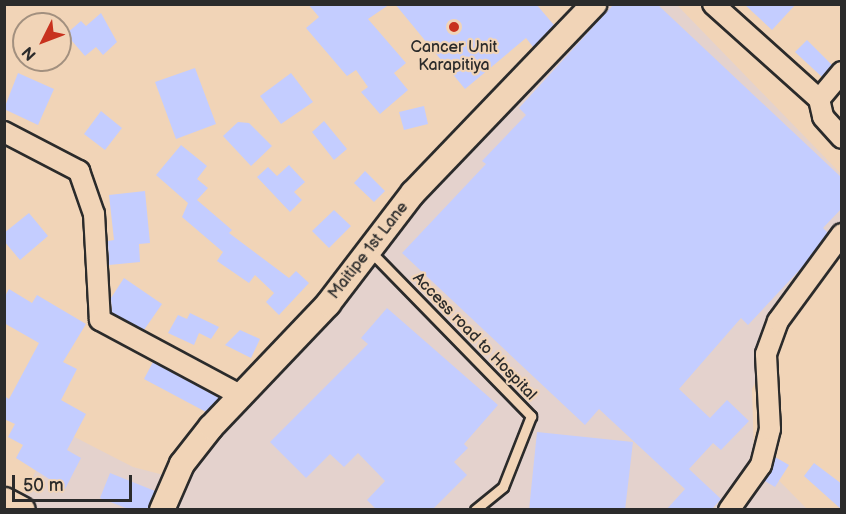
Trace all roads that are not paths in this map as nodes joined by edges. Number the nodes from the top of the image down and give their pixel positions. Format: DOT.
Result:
graph roads {
  1 [pos="594,4"];
  2 [pos="713,4"];
  3 [pos="842,72"];
  4 [pos="819,99"];
  5 [pos="4,132"];
  6 [pos="842,138"];
  7 [pos="842,234"];
  8 [pos="368,250"];
  9 [pos="242,396"];
  10 [pos="4,501"];
  11 [pos="21,510"];
  12 [pos="162,510"];
  13 [pos="475,510"];
  14 [pos="729,510"];
  1 -- 8 [label="street, Maitipe 1st Lane"];
  2 -- 4 [label="street"];
  3 -- 4 [label="street"];
  4 -- 6 [label="street"];
  5 -- 9 [label="street"];
  7 -- 14 [label="street"];
  8 -- 9 [label="street, Maitipe 1st Lane"];
  8 -- 13 [label="lane, Access road to Hospital"];
  9 -- 12 [label="street, Maitipe 1st Lane"];
  10 -- 11 [label="main road"];
}
